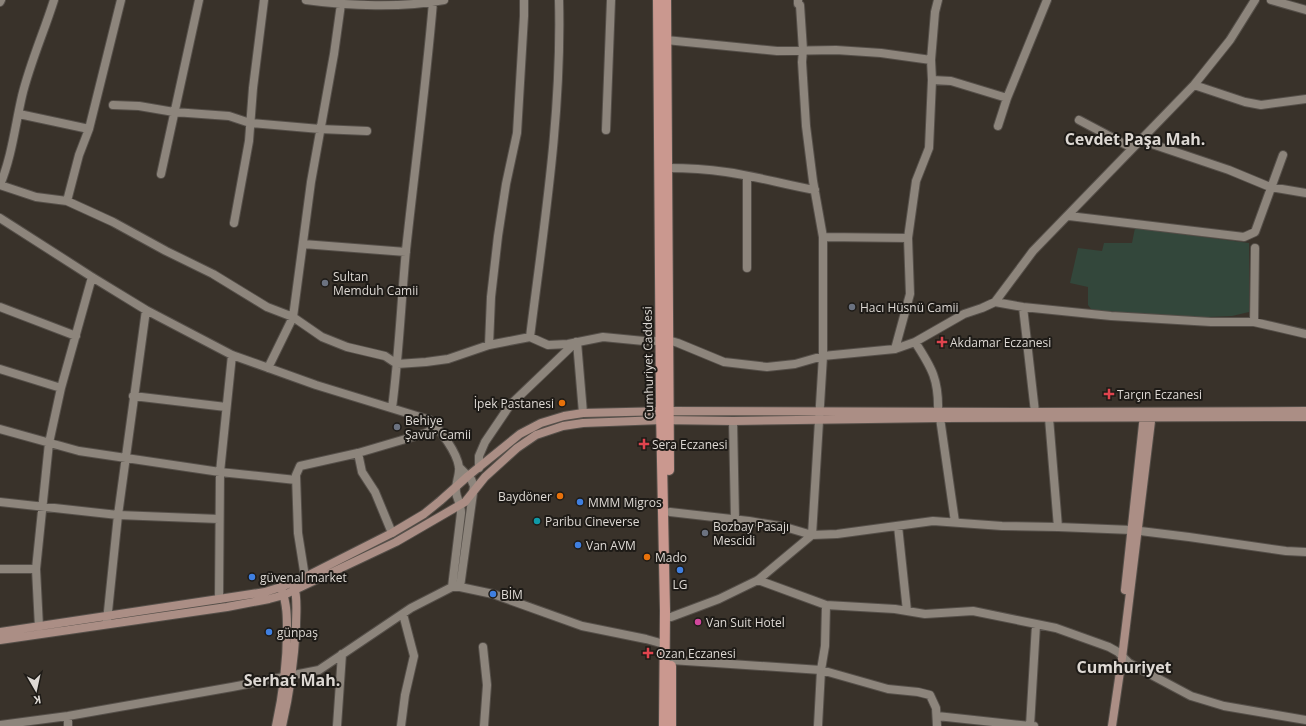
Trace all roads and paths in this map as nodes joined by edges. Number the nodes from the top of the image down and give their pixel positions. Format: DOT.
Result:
graph roads {
  1 [pos="54,0"];
  2 [pos="120,0"];
  3 [pos="198,0"];
  4 [pos="264,0"];
  5 [pos="306,0"];
  6 [pos="444,0"];
  7 [pos="524,0"];
  8 [pos="559,0"];
  9 [pos="611,0"];
  10 [pos="658,0"];
  11 [pos="666,0"];
  12 [pos="798,0"];
  13 [pos="938,0"];
  14 [pos="1047,0"];
  15 [pos="1255,0"];
  16 [pos="1271,0"];
  17 [pos="409,2"];
  18 [pos="433,2"];
  19 [pos="346,3"];
  20 [pos="1306,10"];
  21 [pos="666,40"];
  22 [pos="803,50"];
  23 [pos="931,60"];
  24 [pos="932,80"];
  25 [pos="1194,85"];
  26 [pos="1007,98"];
  27 [pos="1306,99"];
  28 [pos="113,105"];
  29 [pos="174,112"];
  30 [pos="19,114"];
  31 [pos="1079,120"];
  32 [pos="250,123"];
  33 [pos="998,126"];
  34 [pos="320,129"];
  35 [pos="89,130"];
  36 [pos="606,130"];
  37 [pos="367,131"];
  38 [pos="1140,140"];
  39 [pos="1132,148"];
  40 [pos="1283,155"];
  41 [pos="667,168"];
  42 [pos="161,174"];
  43 [pos="747,176"];
  44 [pos="0,185"];
  45 [pos="1270,187"];
  46 [pos="815,190"];
  47 [pos="1306,193"];
  48 [pos="67,201"];
  49 [pos="1069,216"];
  50 [pos="0,218"];
  51 [pos="234,224"];
  52 [pos="823,237"];
  53 [pos="908,238"];
  54 [pos="303,244"];
  55 [pos="1255,248"];
  56 [pos="406,252"];
  57 [pos="747,268"];
  58 [pos="92,277"];
  59 [pos="995,302"];
  60 [pos="0,307"];
  61 [pos="1023,307"];
  62 [pos="146,310"];
  63 [pos="293,317"];
  64 [pos="1254,322"];
  65 [pos="1306,334"];
  66 [pos="76,336"];
  67 [pos="530,337"];
  68 [pos="664,340"];
  69 [pos="577,342"];
  70 [pos="915,342"];
  71 [pos="489,345"];
  72 [pos="896,349"];
  73 [pos="232,355"];
  74 [pos="823,356"];
  75 [pos="397,364"];
  76 [pos="268,368"];
  77 [pos="0,369"];
  78 [pos="61,388"];
  79 [pos="133,396"];
  80 [pos="226,407"];
  81 [pos="392,408"];
  82 [pos="1306,410"];
  83 [pos="1035,412"];
  84 [pos="583,413"];
  85 [pos="665,415"];
  86 [pos="939,415"];
  87 [pos="1148,415"];
  88 [pos="820,416"];
  89 [pos="1306,417"];
  90 [pos="1049,418"];
  91 [pos="733,421"];
  92 [pos="437,427"];
  93 [pos="0,429"];
  94 [pos="49,443"];
  95 [pos="358,453"];
  96 [pos="126,458"];
  97 [pos="459,467"];
  98 [pos="479,468"];
  99 [pos="220,472"];
  100 [pos="468,476"];
  101 [pos="296,480"];
  102 [pos="456,487"];
  103 [pos="474,493"];
  104 [pos="0,502"];
  105 [pos="461,504"];
  106 [pos="42,506"];
  107 [pos="670,512"];
  108 [pos="118,514"];
  109 [pos="219,519"];
  110 [pos="735,519"];
  111 [pos="955,522"];
  112 [pos="898,526"];
  113 [pos="1058,526"];
  114 [pos="1135,530"];
  115 [pos="392,533"];
  116 [pos="812,535"];
  117 [pos="1306,552"];
  118 [pos="0,569"];
  119 [pos="36,569"];
  120 [pos="306,580"];
  121 [pos="758,580"];
  122 [pos="294,586"];
  123 [pos="456,587"];
  124 [pos="282,591"];
  125 [pos="219,599"];
  126 [pos="826,605"];
  127 [pos="907,611"];
  128 [pos="403,614"];
  129 [pos="671,616"];
  130 [pos="107,621"];
  131 [pos="1036,625"];
  132 [pos="40,627"];
  133 [pos="0,632"];
  134 [pos="0,640"];
  135 [pos="664,644"];
  136 [pos="483,647"];
  137 [pos="342,654"];
  138 [pos="1120,655"];
  139 [pos="671,660"];
  140 [pos="821,670"];
  141 [pos="289,676"];
  142 [pos="68,716"];
  143 [pos="937,716"];
  144 [pos="1280,716"];
  145 [pos="1306,720"];
  146 [pos="0,725"];
  147 [pos="68,726"];
  148 [pos="276,726"];
  149 [pos="282,726"];
  150 [pos="337,726"];
  151 [pos="400,726"];
  152 [pos="484,726"];
  153 [pos="664,726"];
  154 [pos="671,726"];
  155 [pos="818,726"];
  156 [pos="937,726"];
  157 [pos="1030,726"];
  158 [pos="1034,726"];
  159 [pos="1107,726"];
  160 [pos="1112,726"];
  161 [pos="1281,726"];
  1 -- 30 [label="street"];
  2 -- 35 [label="street"];
  3 -- 29 [label="street"];
  4 -- 32 [label="street"];
  5 -- 19 [label="street"];
  6 -- 18 [label="street"];
  7 -- 71 [label="street"];
  8 -- 67 [label="street"];
  9 -- 36 [label="street"];
  10 -- 68 [label="main road, Cumhuriyet Caddesi"];
  11 -- 21 [label="main road, Cumhuriyet Caddesi"];
  12 -- 22 [label="street"];
  13 -- 23 [label="street"];
  14 -- 26 [label="street"];
  15 -- 25 [label="street"];
  16 -- 20 [label="street"];
  17 -- 18 [label="street"];
  17 -- 19 [label="street"];
  18 -- 56 [label="street"];
  19 -- 34 [label="street"];
  21 -- 22 [label="street"];
  21 -- 41 [label="main road, Cumhuriyet Caddesi"];
  22 -- 23 [label="street"];
  22 -- 46 [label="street"];
  23 -- 24 [label="street"];
  24 -- 26 [label="street"];
  24 -- 53 [label="street"];
  25 -- 27 [label="street"];
  25 -- 38 [label="street"];
  26 -- 33 [label="street"];
  28 -- 29 [label="street"];
  29 -- 32 [label="street"];
  29 -- 42 [label="street"];
  30 -- 35 [label="street"];
  30 -- 44 [label="street"];
  31 -- 39 [label="street"];
  32 -- 34 [label="street"];
  32 -- 51 [label="street"];
  34 -- 37 [label="street"];
  34 -- 54 [label="street"];
  35 -- 48 [label="street"];
  38 -- 39 [label="street"];
  38 -- 45 [label="street"];
  39 -- 49 [label="street"];
  40 -- 45 [label="street"];
  41 -- 43 [label="street"];
  41 -- 68 [label="main road, Cumhuriyet Caddesi"];
  43 -- 46 [label="street"];
  43 -- 57 [label="street"];
  44 -- 48 [label="street"];
  45 -- 47 [label="street"];
  45 -- 49 [label="street"];
  46 -- 52 [label="street"];
  48 -- 63 [label="street"];
  49 -- 59 [label="street"];
  50 -- 58 [label="street"];
  52 -- 53 [label="street"];
  52 -- 74 [label="street"];
  53 -- 72 [label="street"];
  54 -- 56 [label="street"];
  54 -- 63 [label="street"];
  55 -- 64 [label="street"];
  56 -- 75 [label="street"];
  58 -- 62 [label="street"];
  58 -- 66 [label="street"];
  59 -- 61 [label="street"];
  59 -- 70 [label="street"];
  60 -- 66 [label="street"];
  61 -- 64 [label="street"];
  61 -- 83 [label="street"];
  62 -- 73 [label="street"];
  62 -- 79 [label="street"];
  63 -- 75 [label="street"];
  63 -- 76 [label="street"];
  64 -- 65 [label="street"];
  66 -- 78 [label="street"];
  67 -- 69 [label="street"];
  67 -- 71 [label="street"];
  68 -- 69 [label="street"];
  68 -- 74 [label="street"];
  68 -- 85 [label="main road, Cumhuriyet Caddesi"];
  69 -- 84 [label="street"];
  69 -- 98 [label="street"];
  70 -- 72 [label="street"];
  70 -- 86 [label="street"];
  71 -- 75 [label="street"];
  72 -- 74 [label="street"];
  73 -- 76 [label="street"];
  73 -- 80 [label="street"];
  74 -- 88 [label="street"];
  75 -- 81 [label="street"];
  76 -- 81 [label="street"];
  77 -- 78 [label="street"];
  78 -- 94 [label="street"];
  79 -- 80 [label="street"];
  79 -- 96 [label="street"];
  80 -- 99 [label="street"];
  81 -- 92 [label="street"];
  82 -- 87 [label="street"];
  83 -- 86 [label="street"];
  83 -- 87 [label="street"];
  84 -- 85 [label="street"];
  84 -- 98 [label="street"];
  85 -- 88 [label="street"];
  85 -- 91 [label="street"];
  85 -- 103 [label="street"];
  85 -- 107 [label="main road, Cumhuriyet Caddesi"];
  85 -- 135 [label="main road, Cumhuriyet Caddesi"];
  86 -- 88 [label="street"];
  86 -- 90 [label="street"];
  86 -- 111 [label="street"];
  87 -- 89 [label="street"];
  87 -- 90 [label="street"];
  87 -- 114 [label="street"];
  88 -- 91 [label="street"];
  88 -- 116 [label="street"];
  90 -- 113 [label="street"];
  91 -- 110 [label="street"];
  92 -- 95 [label="street"];
  92 -- 97 [label="street"];
  93 -- 94 [label="street"];
  94 -- 96 [label="street"];
  94 -- 106 [label="street"];
  95 -- 101 [label="street"];
  95 -- 115 [label="street"];
  96 -- 99 [label="street"];
  96 -- 108 [label="street"];
  97 -- 100 [label="street"];
  97 -- 102 [label="street"];
  98 -- 100 [label="street"];
  99 -- 101 [label="street"];
  99 -- 109 [label="street"];
  100 -- 102 [label="street"];
  100 -- 103 [label="street"];
  101 -- 120 [label="street"];
  102 -- 105 [label="street"];
  102 -- 115 [label="street"];
  103 -- 105 [label="street"];
  103 -- 123 [label="street"];
  104 -- 106 [label="street"];
  105 -- 120 [label="street"];
  105 -- 123 [label="street"];
  106 -- 108 [label="street"];
  106 -- 119 [label="street"];
  107 -- 110 [label="street"];
  107 -- 129 [label="main road, Cumhuriyet Caddesi"];
  108 -- 109 [label="street"];
  108 -- 130 [label="street"];
  109 -- 125 [label="street"];
  110 -- 116 [label="street"];
  111 -- 112 [label="street"];
  111 -- 113 [label="street"];
  112 -- 116 [label="street"];
  112 -- 127 [label="street"];
  113 -- 114 [label="street"];
  114 -- 117 [label="street"];
  114 -- 138 [label="street"];
  115 -- 120 [label="street"];
  116 -- 121 [label="street"];
  118 -- 119 [label="street"];
  119 -- 132 [label="street"];
  120 -- 122 [label="street"];
  121 -- 126 [label="street"];
  121 -- 129 [label="street"];
  122 -- 124 [label="street"];
  122 -- 141 [label="street"];
  123 -- 128 [label="street"];
  123 -- 135 [label="street"];
  124 -- 125 [label="street"];
  124 -- 130 [label="street"];
  124 -- 141 [label="street"];
  125 -- 130 [label="street"];
  126 -- 127 [label="street"];
  126 -- 140 [label="street"];
  127 -- 131 [label="street"];
  128 -- 137 [label="street"];
  128 -- 151 [label="street"];
  129 -- 139 [label="main road, Cumhuriyet Caddesi"];
  130 -- 132 [label="street"];
  130 -- 134 [label="street"];
  131 -- 138 [label="street"];
  131 -- 157 [label="street"];
  132 -- 133 [label="street"];
  135 -- 153 [label="main road, Cumhuriyet Caddesi"];
  136 -- 152 [label="street"];
  137 -- 141 [label="street"];
  137 -- 150 [label="street"];
  138 -- 144 [label="street"];
  138 -- 159 [label="street"];
  138 -- 160 [label="street"];
  139 -- 140 [label="street"];
  139 -- 154 [label="main road, Cumhuriyet Caddesi"];
  140 -- 143 [label="street"];
  140 -- 155 [label="street"];
  141 -- 142 [label="street"];
  141 -- 148 [label="street"];
  141 -- 149 [label="street"];
  142 -- 146 [label="street"];
  142 -- 147 [label="street"];
  143 -- 156 [label="street"];
  143 -- 157 [label="street"];
  144 -- 145 [label="street"];
  144 -- 161 [label="street"];
  157 -- 158 [label="street"];
}
